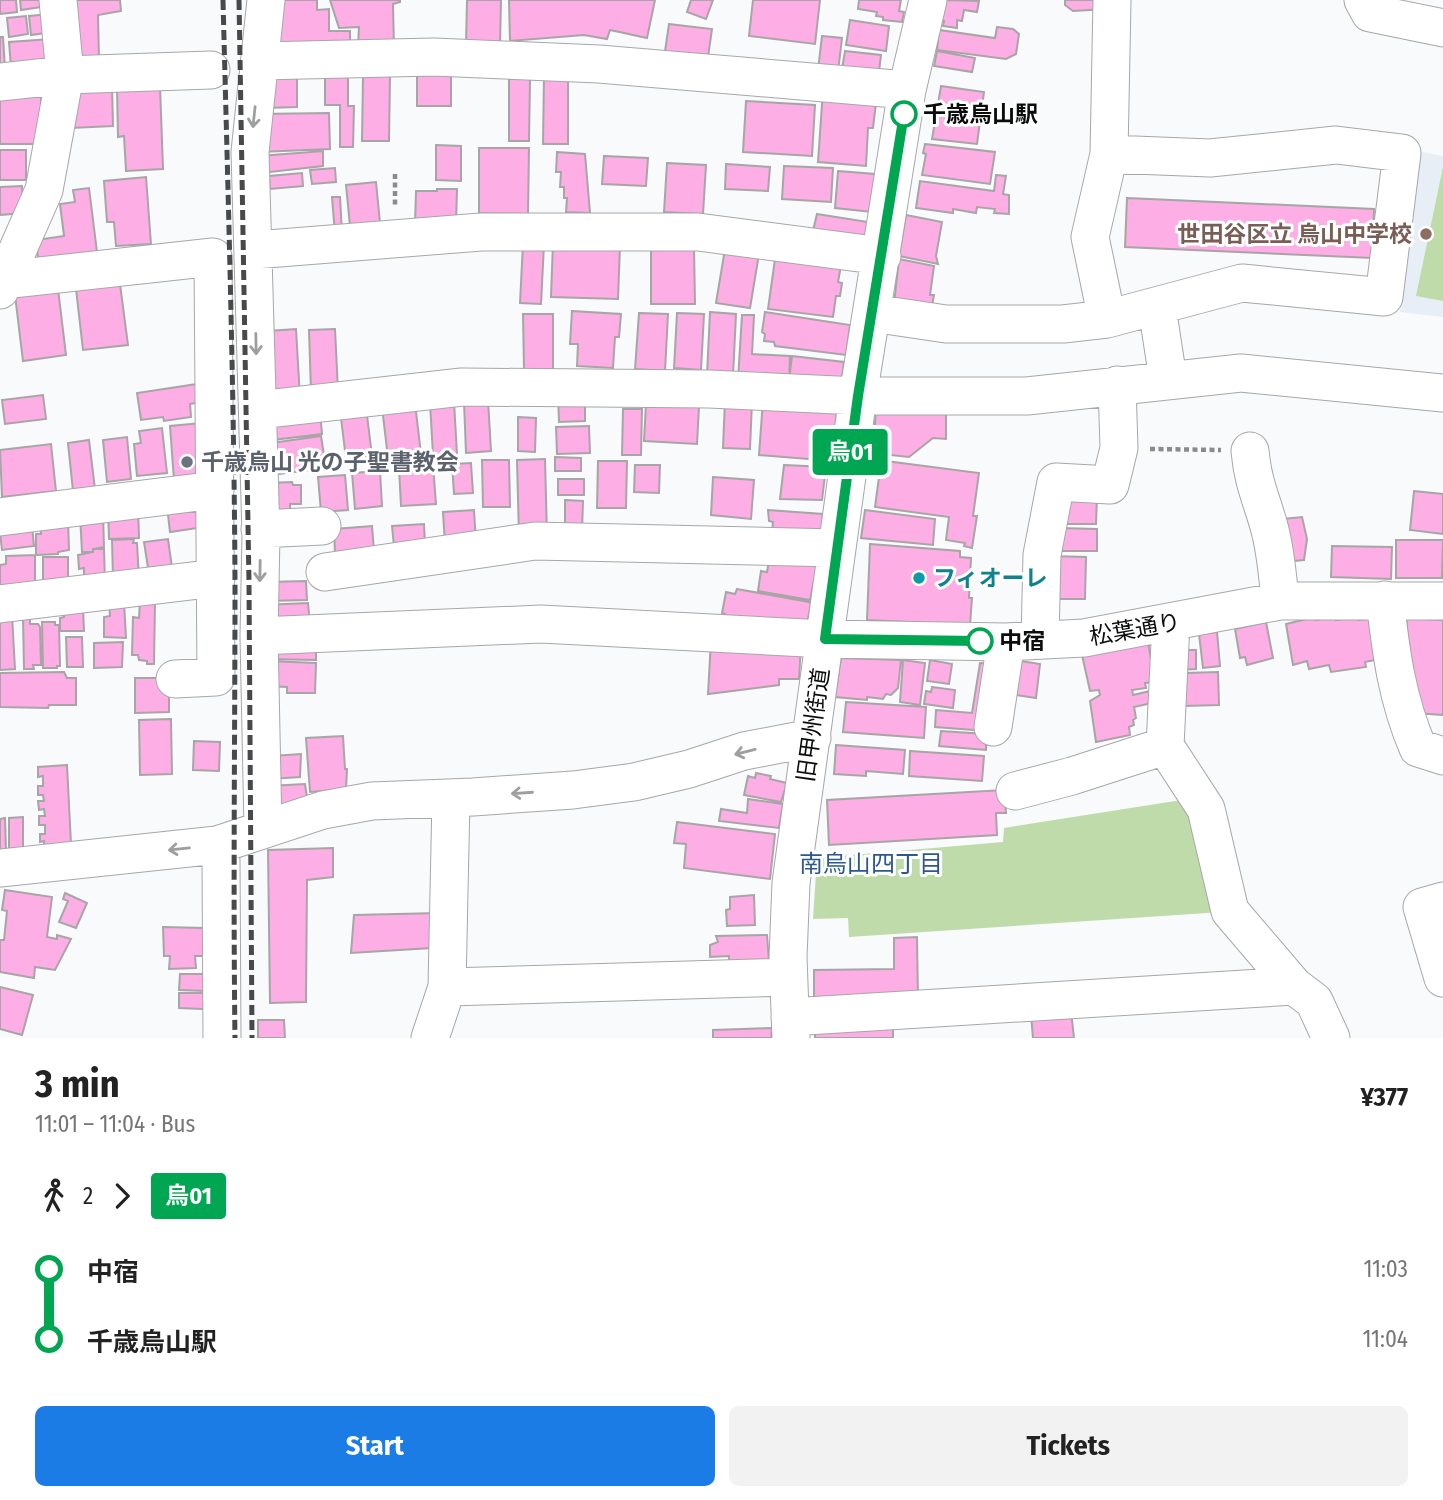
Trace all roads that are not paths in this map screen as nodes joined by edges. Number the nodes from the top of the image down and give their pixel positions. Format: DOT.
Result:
graph roads {
  1 [pos="58,0"];
  2 [pos="266,0"];
  3 [pos="928,0"];
  4 [pos="1112,0"];
  5 [pos="1363,0"];
  6 [pos="1443,28"];
  7 [pos="260,61"];
  8 [pos="211,70"];
  9 [pos="65,75"];
  10 [pos="0,82"];
  11 [pos="907,90"];
  12 [pos="1109,154"];
  13 [pos="13,230"];
  14 [pos="254,250"];
  15 [pos="882,256"];
  16 [pos="2,285"];
  17 [pos="1157,307"];
  18 [pos="872,313"];
  19 [pos="1107,319"];
  20 [pos="1168,379"];
  21 [pos="1117,385"];
  22 [pos="1443,393"];
  23 [pos="858,396"];
  24 [pos="258,410"];
  25 [pos="1250,451"];
  26 [pos="215,490"];
  27 [pos="0,517"];
  28 [pos="322,526"];
  29 [pos="260,529"];
  30 [pos="837,548"];
  31 [pos="325,572"];
  32 [pos="216,578"];
  33 [pos="1385,600"];
  34 [pos="1280,601"];
  35 [pos="1443,601"];
  36 [pos="0,604"];
  37 [pos="1171,623"];
  38 [pos="259,636"];
  39 [pos="825,639"];
  40 [pos="1023,641"];
  41 [pos="175,679"];
  42 [pos="993,727"];
  43 [pos="812,738"];
  44 [pos="1165,746"];
  45 [pos="1443,756"];
  46 [pos="1016,791"];
  47 [pos="452,798"];
  48 [pos="263,829"];
  49 [pos="217,845"];
  50 [pos="0,868"];
  51 [pos="1433,904"];
  52 [pos="788,977"];
  53 [pos="1443,978"];
  54 [pos="1294,986"];
  55 [pos="447,987"];
  56 [pos="790,1028"];
  57 [pos="222,1038"];
  58 [pos="430,1038"];
  59 [pos="1331,1038"];
  1 -- 9 [label="street"];
  2 -- 7 [label="street"];
  3 -- 11 [label="street, 旧甲州街道"];
  4 -- 12 [label="street"];
  5 -- 6 [label="street"];
  7 -- 11 [label="street"];
  7 -- 14 [label="street, one-way"];
  8 -- 9 [label="street"];
  9 -- 10 [label="street"];
  9 -- 13 [label="street"];
  11 -- 15 [label="street, 旧甲州街道"];
  12 -- 17 [label="street"];
  12 -- 19 [label="street"];
  13 -- 16 [label="street"];
  14 -- 15 [label="street"];
  14 -- 24 [label="street, one-way"];
  15 -- 18 [label="street, 旧甲州街道"];
  16 -- 26 [label="street"];
  17 -- 19 [label="street"];
  17 -- 20 [label="street"];
  18 -- 19 [label="street"];
  18 -- 23 [label="street, 旧甲州街道"];
  20 -- 21 [label="street"];
  20 -- 22 [label="street"];
  21 -- 23 [label="street"];
  21 -- 40 [label="street"];
  23 -- 24 [label="street"];
  23 -- 30 [label="street, 旧甲州街道"];
  24 -- 29 [label="street"];
  25 -- 34 [label="street"];
  26 -- 27 [label="street"];
  26 -- 32 [label="street"];
  28 -- 29 [label="street"];
  29 -- 38 [label="street, one-way"];
  30 -- 31 [label="street"];
  30 -- 39 [label="street, 旧甲州街道"];
  32 -- 36 [label="street"];
  32 -- 41 [label="street"];
  33 -- 34 [label="street, 松葉通り"];
  33 -- 35 [label="street, 松葉通り"];
  33 -- 45 [label="street"];
  34 -- 37 [label="street, 松葉通り"];
  37 -- 40 [label="street, 松葉通り"];
  37 -- 44 [label="street"];
  38 -- 39 [label="street, 松葉通り"];
  38 -- 48 [label="street"];
  39 -- 40 [label="street, 松葉通り"];
  39 -- 43 [label="street, 旧甲州街道"];
  40 -- 42 [label="street"];
  43 -- 47 [label="street, one-way"];
  43 -- 52 [label="street, 旧甲州街道"];
  44 -- 46 [label="street"];
  44 -- 54 [label="street"];
  47 -- 48 [label="street"];
  47 -- 55 [label="street"];
  48 -- 49 [label="street"];
  49 -- 50 [label="street, one-way"];
  49 -- 57 [label="street"];
  51 -- 53 [label="street"];
  52 -- 55 [label="street"];
  52 -- 56 [label="street, 旧甲州街道"];
  54 -- 56 [label="street"];
  54 -- 59 [label="street"];
  55 -- 58 [label="street"];
}
